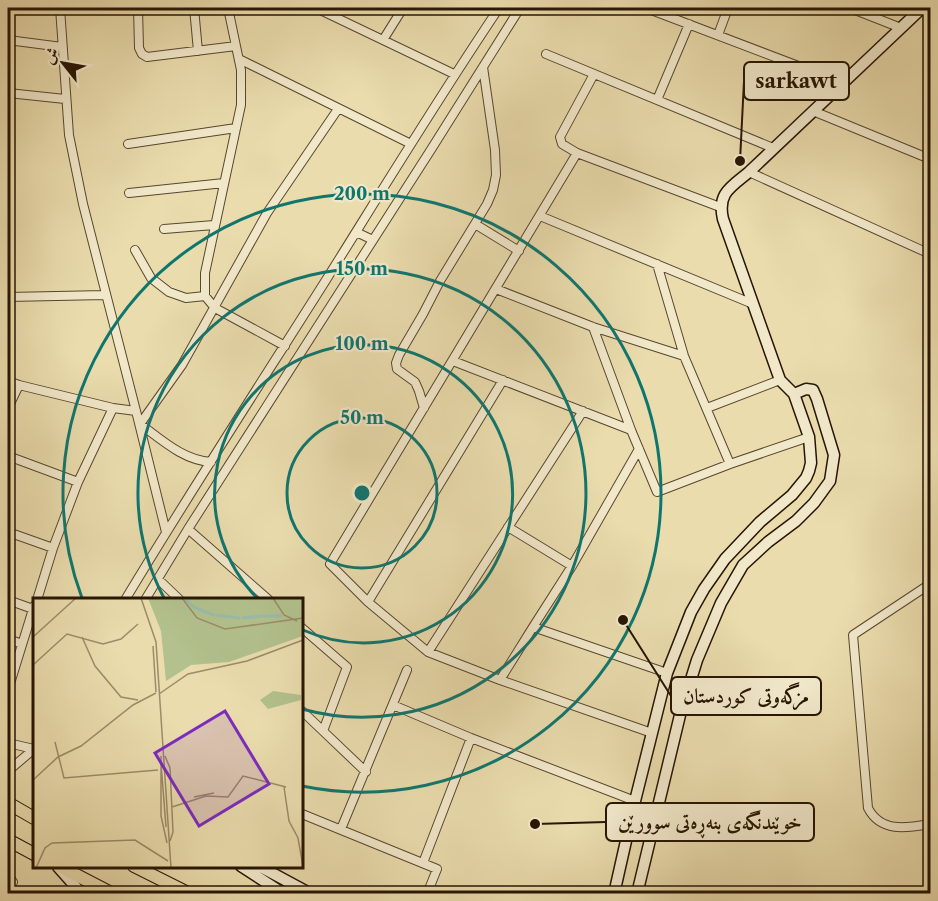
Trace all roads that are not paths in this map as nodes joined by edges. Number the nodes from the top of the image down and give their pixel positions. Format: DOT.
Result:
graph roads {
  1 [pos="60,8"];
  2 [pos="138,8"];
  3 [pos="194,8"];
  4 [pos="228,8"];
  5 [pos="316,8"];
  6 [pos="403,8"];
  7 [pos="499,8"];
  8 [pos="520,8"];
  9 [pos="646,8"];
  10 [pos="728,8"];
  11 [pos="850,8"];
  12 [pos="922,8"];
  13 [pos="689,24"];
  14 [pos="901,28"];
  15 [pos="718,35"];
  16 [pos="8,40"];
  17 [pos="384,40"];
  18 [pos="236,46"];
  19 [pos="62,47"];
  20 [pos="198,51"];
  21 [pos="546,54"];
  22 [pos="239,59"];
  23 [pos="483,67"];
  24 [pos="454,74"];
  25 [pos="594,74"];
  26 [pos="843,83"];
  27 [pos="8,93"];
  28 [pos="66,99"];
  29 [pos="657,100"];
  30 [pos="338,109"];
  31 [pos="813,111"];
  32 [pos="237,128"];
  33 [pos="128,144"];
  34 [pos="411,144"];
  35 [pos="930,145"];
  36 [pos="773,148"];
  37 [pos="577,153"];
  38 [pos="928,158"];
  39 [pos="749,172"];
  40 [pos="224,183"];
  41 [pos="129,193"];
  42 [pos="720,207"];
  43 [pos="540,216"];
  44 [pos="475,224"];
  45 [pos="214,225"];
  46 [pos="164,229"];
  47 [pos="356,232"];
  48 [pos="373,240"];
  49 [pos="135,250"];
  50 [pos="519,251"];
  51 [pos="930,254"];
  52 [pos="657,264"];
  53 [pos="496,289"];
  54 [pos="105,295"];
  55 [pos="205,296"];
  56 [pos="8,297"];
  57 [pos="753,304"];
  58 [pos="215,308"];
  59 [pos="593,327"];
  60 [pos="285,346"];
  61 [pos="684,356"];
  62 [pos="453,361"];
  63 [pos="503,380"];
  64 [pos="780,380"];
  65 [pos="8,381"];
  66 [pos="19,385"];
  67 [pos="794,394"];
  68 [pos="8,408"];
  69 [pos="113,408"];
  70 [pos="424,408"];
  71 [pos="707,408"];
  72 [pos="136,411"];
  73 [pos="583,411"];
  74 [pos="140,424"];
  75 [pos="631,430"];
  76 [pos="809,437"];
  77 [pos="639,449"];
  78 [pos="8,456"];
  79 [pos="211,462"];
  80 [pos="730,464"];
  81 [pos="78,482"];
  82 [pos="508,527"];
  83 [pos="189,529"];
  84 [pos="8,532"];
  85 [pos="166,532"];
  86 [pos="740,542"];
  87 [pos="53,548"];
  88 [pos="754,555"];
  89 [pos="572,566"];
  90 [pos="158,579"];
  91 [pos="929,585"];
  92 [pos="38,598"];
  93 [pos="126,598"];
  94 [pos="147,598"];
  95 [pos="178,598"];
  96 [pos="267,598"];
  97 [pos="8,600"];
  98 [pos="368,602"];
  99 [pos="33,608"];
  100 [pos="33,611"];
  101 [pos="930,611"];
  102 [pos="533,627"];
  103 [pos="303,628"];
  104 [pos="8,639"];
  105 [pos="22,644"];
  106 [pos="428,652"];
  107 [pos="407,670"];
  108 [pos="667,673"];
  109 [pos="500,680"];
  110 [pos="8,690"];
  111 [pos="393,705"];
  112 [pos="303,715"];
  113 [pos="323,731"];
  114 [pos="651,733"];
  115 [pos="471,738"];
  116 [pos="8,743"];
  117 [pos="33,749"];
  118 [pos="33,750"];
  119 [pos="8,771"];
  120 [pos="366,772"];
  121 [pos="635,801"];
  122 [pos="8,803"];
  123 [pos="303,814"];
  124 [pos="33,817"];
  125 [pos="930,824"];
  126 [pos="341,829"];
  127 [pos="8,840"];
  128 [pos="33,853"];
  129 [pos="423,863"];
  130 [pos="60,868"];
  131 [pos="61,868"];
  132 [pos="136,868"];
  133 [pos="244,868"];
  134 [pos="261,868"];
  135 [pos="618,877"];
  136 [pos="10,879"];
  137 [pos="638,889"];
  138 [pos="8,893"];
  139 [pos="18,894"];
  140 [pos="82,894"];
  141 [pos="113,894"];
  142 [pos="190,894"];
  143 [pos="284,894"];
  144 [pos="310,894"];
  145 [pos="427,894"];
  146 [pos="614,894"];
  1 -- 19 [label="street"];
  2 -- 20 [label="street"];
  3 -- 20 [label="street"];
  4 -- 18 [label="street"];
  5 -- 17 [label="street"];
  6 -- 17 [label="street"];
  7 -- 24 [label="street"];
  8 -- 23 [label="street"];
  9 -- 13 [label="street"];
  10 -- 15 [label="street"];
  11 -- 14 [label="street"];
  12 -- 14 [label="street"];
  13 -- 15 [label="street"];
  13 -- 29 [label="street"];
  14 -- 26 [label="street"];
  15 -- 26 [label="street"];
  16 -- 19 [label="street"];
  17 -- 24 [label="street"];
  18 -- 20 [label="street"];
  18 -- 22 [label="street"];
  19 -- 28 [label="street"];
  21 -- 25 [label="street"];
  22 -- 30 [label="street"];
  22 -- 32 [label="street"];
  23 -- 44 [label="street"];
  23 -- 48 [label="street"];
  24 -- 34 [label="street"];
  25 -- 29 [label="street"];
  25 -- 37 [label="street"];
  26 -- 31 [label="street"];
  27 -- 28 [label="street"];
  28 -- 54 [label="street"];
  29 -- 36 [label="street"];
  30 -- 34 [label="street"];
  30 -- 58 [label="street"];
  31 -- 36 [label="street"];
  31 -- 38 [label="street"];
  32 -- 33 [label="street"];
  32 -- 40 [label="street"];
  34 -- 47 [label="street"];
  35 -- 38 [label="street"];
  36 -- 39 [label="street"];
  37 -- 42 [label="street"];
  37 -- 43 [label="street"];
  39 -- 42 [label="street"];
  39 -- 51 [label="street"];
  40 -- 41 [label="street"];
  40 -- 45 [label="street"];
  42 -- 57 [label="street"];
  43 -- 50 [label="street"];
  43 -- 52 [label="street"];
  44 -- 50 [label="street"];
  44 -- 70 [label="street"];
  45 -- 46 [label="street"];
  45 -- 55 [label="street"];
  47 -- 48 [label="street"];
  47 -- 60 [label="street"];
  48 -- 83 [label="street"];
  49 -- 55 [label="street"];
  50 -- 53 [label="street"];
  52 -- 57 [label="street"];
  52 -- 61 [label="street"];
  53 -- 59 [label="street"];
  53 -- 62 [label="street"];
  54 -- 56 [label="street"];
  54 -- 72 [label="street"];
  55 -- 58 [label="street"];
  57 -- 64 [label="street"];
  58 -- 60 [label="street"];
  58 -- 74 [label="street"];
  59 -- 61 [label="street"];
  59 -- 75 [label="street"];
  60 -- 79 [label="street"];
  61 -- 71 [label="street"];
  62 -- 63 [label="street"];
  62 -- 70 [label="street"];
  63 -- 73 [label="street"];
  63 -- 98 [label="street"];
  64 -- 67 [label="street"];
  64 -- 71 [label="street"];
  65 -- 66 [label="street"];
  66 -- 68 [label="street"];
  66 -- 69 [label="street"];
  67 -- 76 [label="street"];
  67 -- 88 [label="street"];
  69 -- 72 [label="street"];
  69 -- 81 [label="street"];
  70 -- 98 [label="street"];
  71 -- 80 [label="street"];
  72 -- 74 [label="street"];
  73 -- 75 [label="street"];
  73 -- 82 [label="street"];
  74 -- 79 [label="street"];
  74 -- 85 [label="street"];
  75 -- 77 [label="street"];
  76 -- 80 [label="street"];
  76 -- 86 [label="street"];
  77 -- 80 [label="street"];
  77 -- 89 [label="street"];
  78 -- 81 [label="street"];
  79 -- 85 [label="street"];
  81 -- 87 [label="street"];
  82 -- 89 [label="street"];
  82 -- 106 [label="street"];
  83 -- 90 [label="street"];
  83 -- 96 [label="street"];
  84 -- 87 [label="street"];
  85 -- 93 [label="street"];
  86 -- 88 [label="street"];
  86 -- 108 [label="street"];
  87 -- 92 [label="street"];
  88 -- 137 [label="street"];
  89 -- 102 [label="street"];
  90 -- 94 [label="street"];
  90 -- 95 [label="street"];
  91 -- 101 [label="street"];
  91 -- 125 [label="street"];
  97 -- 99 [label="street"];
  98 -- 106 [label="street"];
  100 -- 105 [label="street"];
  102 -- 108 [label="street"];
  102 -- 109 [label="street"];
  103 -- 113 [label="street"];
  104 -- 105 [label="street"];
  105 -- 110 [label="street"];
  106 -- 109 [label="street"];
  107 -- 111 [label="street"];
  108 -- 114 [label="street"];
  109 -- 114 [label="street"];
  111 -- 115 [label="street"];
  111 -- 120 [label="street"];
  112 -- 113 [label="street"];
  113 -- 120 [label="street"];
  114 -- 121 [label="street"];
  115 -- 121 [label="street"];
  115 -- 129 [label="street"];
  116 -- 117 [label="street"];
  118 -- 119 [label="street"];
  120 -- 126 [label="street"];
  121 -- 135 [label="street"];
  122 -- 124 [label="main road"];
  123 -- 126 [label="street"];
  126 -- 129 [label="street"];
  127 -- 128 [label="main road"];
  129 -- 145 [label="street"];
  130 -- 140 [label="street"];
  131 -- 141 [label="main road"];
  132 -- 142 [label="main road"];
  133 -- 143 [label="street"];
  134 -- 144 [label="street"];
  135 -- 137 [label="street"];
  135 -- 146 [label="street"];
  136 -- 138 [label="street"];
  136 -- 139 [label="street"];
}
